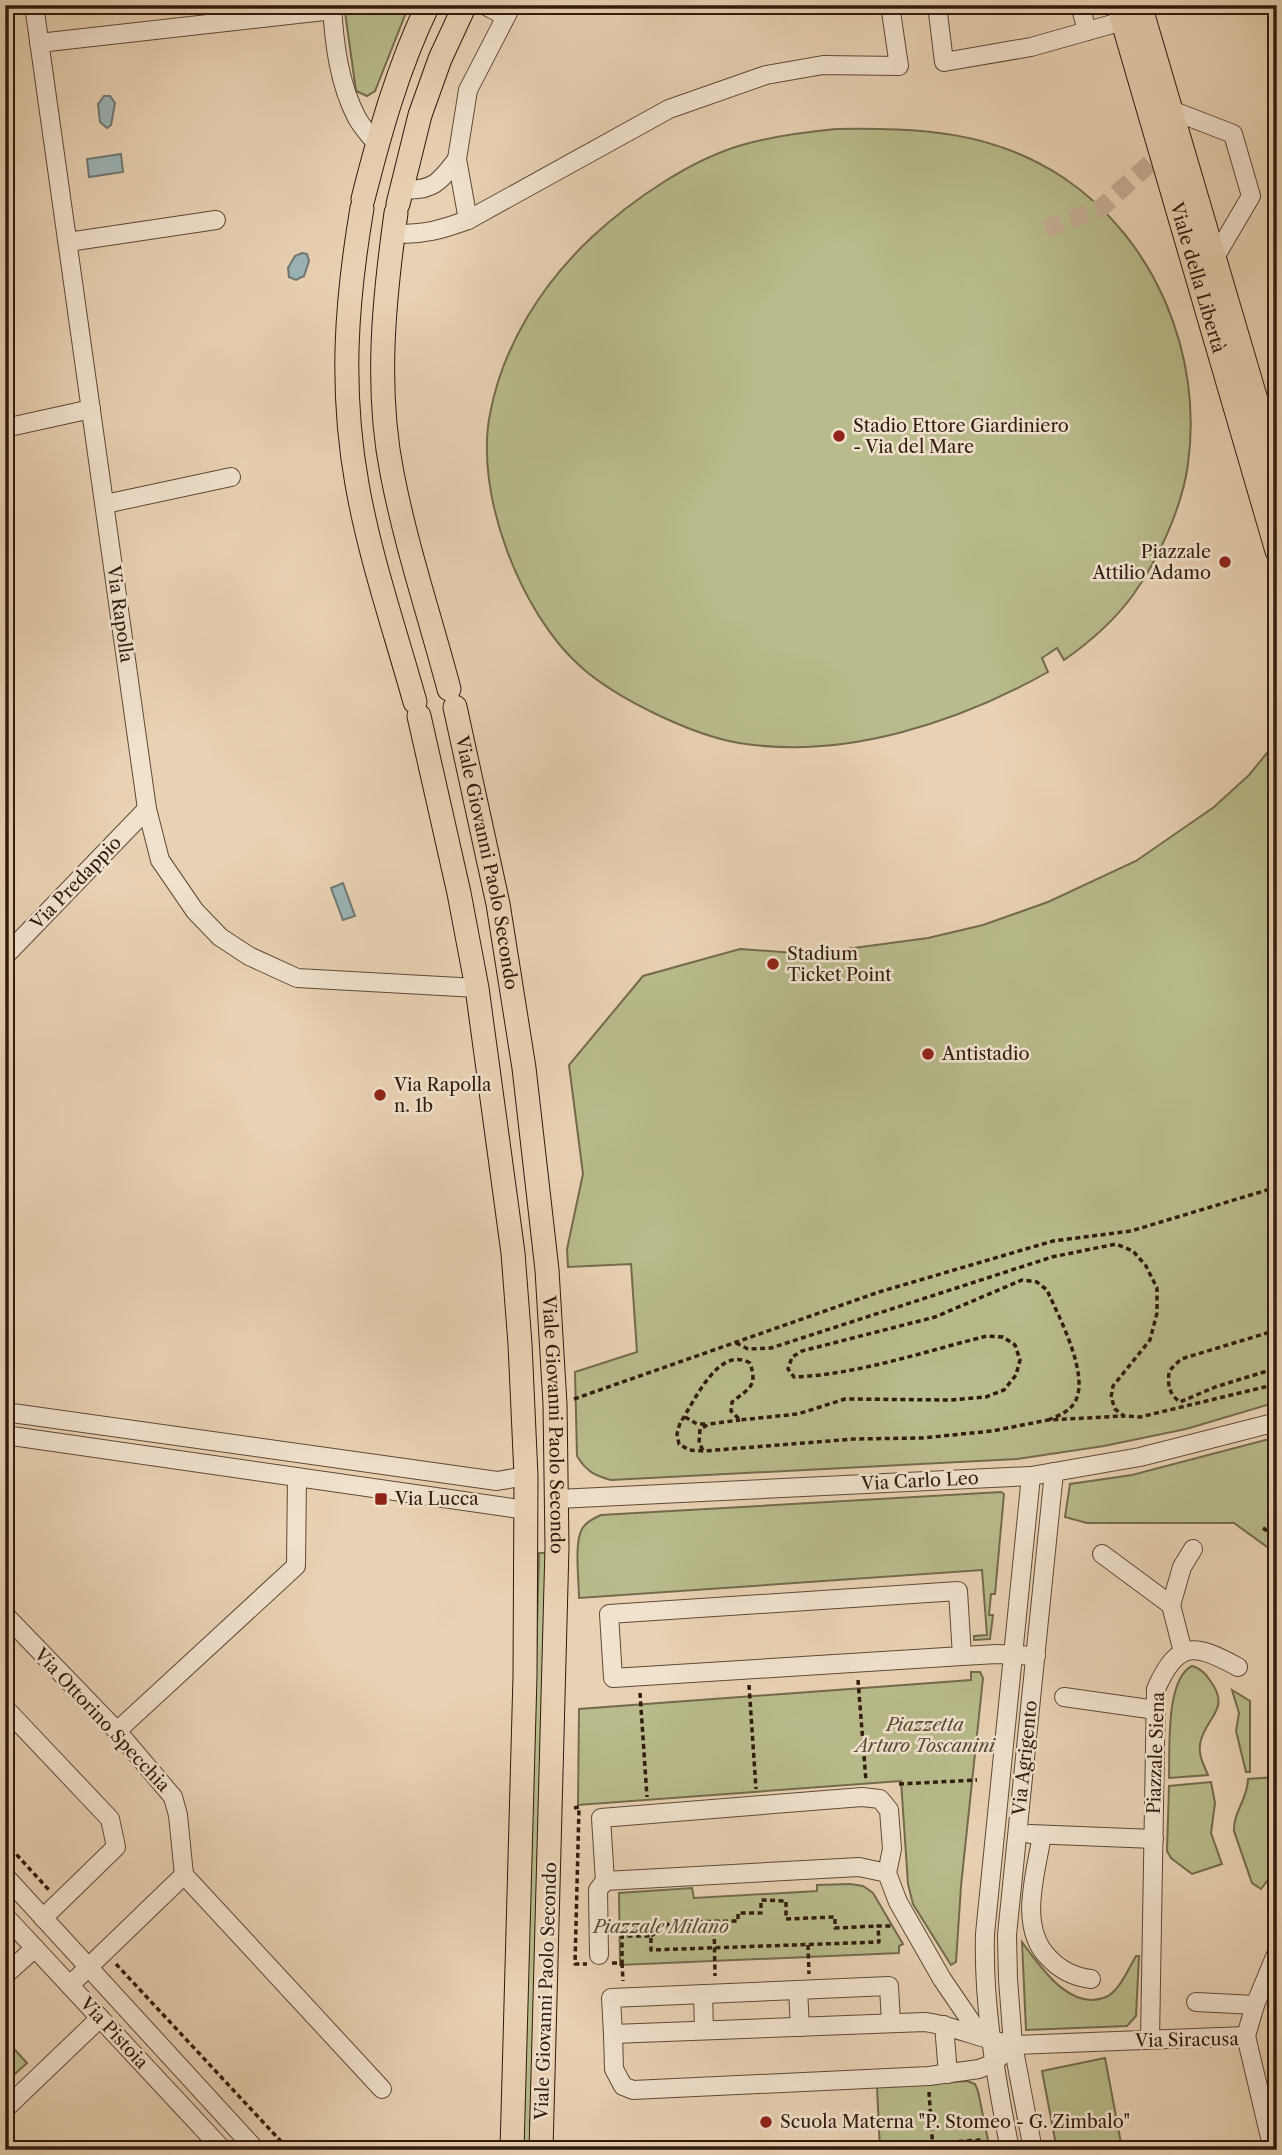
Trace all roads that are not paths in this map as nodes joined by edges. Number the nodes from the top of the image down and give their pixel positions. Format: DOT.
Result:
graph roads {
  1 [pos="34,5"];
  2 [pos="428,5"];
  3 [pos="465,5"];
  4 [pos="484,5"];
  5 [pos="890,5"];
  6 [pos="937,5"];
  7 [pos="1080,5"];
  8 [pos="1140,5"];
  9 [pos="332,8"];
  10 [pos="509,10"];
  11 [pos="1120,13"];
  12 [pos="1087,31"];
  13 [pos="39,43"];
  14 [pos="1171,110"];
  15 [pos="377,144"];
  16 [pos="457,159"];
  17 [pos="363,203"];
  18 [pos="397,210"];
  19 [pos="216,220"];
  20 [pos="468,220"];
  21 [pos="68,242"];
  22 [pos="1214,259"];
  23 [pos="91,409"];
  24 [pos="5,428"];
  25 [pos="1277,471"];
  26 [pos="231,477"];
  27 [pos="105,504"];
  28 [pos="1277,551"];
  29 [pos="452,698"];
  30 [pos="417,709"];
  31 [pos="147,809"];
  32 [pos="5,957"];
  33 [pos="512,985"];
  34 [pos="477,988"];
  35 [pos="5,1412"];
  36 [pos="1277,1422"];
  37 [pos="5,1435"];
  38 [pos="1054,1472"];
  39 [pos="526,1476"];
  40 [pos="1031,1476"];
  41 [pos="297,1477"];
  42 [pos="558,1499"];
  43 [pos="526,1510"];
  44 [pos="1193,1549"];
  45 [pos="1102,1554"];
  46 [pos="1171,1605"];
  47 [pos="5,1615"];
  48 [pos="1183,1652"];
  49 [pos="1014,1654"];
  50 [pos="962,1656"];
  51 [pos="1036,1656"];
  52 [pos="1238,1667"];
  53 [pos="1063,1697"];
  54 [pos="5,1708"];
  55 [pos="1156,1710"];
  56 [pos="117,1731"];
  57 [pos="1016,1834"];
  58 [pos="1042,1835"];
  59 [pos="1154,1839"];
  60 [pos="887,1873"];
  61 [pos="184,1875"];
  62 [pos="5,1876"];
  63 [pos="605,1881"];
  64 [pos="5,1916"];
  65 [pos="43,1918"];
  66 [pos="36,1948"];
  67 [pos="1277,1952"];
  68 [pos="602,1961"];
  69 [pos="89,1968"];
  70 [pos="6,1972"];
  71 [pos="1091,1979"];
  72 [pos="70,1985"];
  73 [pos="798,1990"];
  74 [pos="703,1994"];
  75 [pos="1196,2002"];
  76 [pos="1255,2005"];
  77 [pos="100,2018"];
  78 [pos="891,2023"];
  79 [pos="944,2025"];
  80 [pos="800,2027"];
  81 [pos="704,2030"];
  82 [pos="613,2034"];
  83 [pos="1246,2036"];
  84 [pos="1150,2040"];
  85 [pos="990,2041"];
  86 [pos="1013,2045"];
  87 [pos="994,2063"];
  88 [pos="948,2074"];
  89 [pos="382,2089"];
  90 [pos="5,2109"];
  91 [pos="223,2150"];
  92 [pos="256,2150"];
  93 [pos="512,2150"];
  94 [pos="541,2150"];
  95 [pos="1010,2150"];
  96 [pos="1034,2150"];
  97 [pos="1273,2150"];
  1 -- 13 [label="street, Via Rapolla"];
  2 -- 15 [label="main road, Viale Giovanni Paolo Secondo"];
  3 -- 18 [label="main road, Viale Giovanni Paolo Secondo"];
  4 -- 10 [label="street"];
  5 -- 20 [label="street"];
  6 -- 12 [label="street"];
  7 -- 12 [label="street"];
  8 -- 14 [label="main road, Viale della Libertà"];
  9 -- 13 [label="street"];
  9 -- 15 [label="street"];
  10 -- 16 [label="street"];
  11 -- 12 [label="street"];
  11 -- 28 [label="main road, Viale della Libertà"];
  13 -- 21 [label="street, Via Rapolla"];
  14 -- 22 [label="main road, Viale della Libertà"];
  14 -- 22 [label="street"];
  15 -- 17 [label="main road, Viale Giovanni Paolo Secondo"];
  16 -- 18 [label="street"];
  16 -- 20 [label="street"];
  17 -- 18 [label="main road"];
  17 -- 30 [label="main road, Viale Giovanni Paolo Secondo"];
  18 -- 20 [label="street"];
  18 -- 29 [label="main road, Viale Giovanni Paolo Secondo"];
  19 -- 21 [label="street"];
  21 -- 23 [label="street, Via Rapolla"];
  22 -- 25 [label="main road, Viale della Libertà"];
  23 -- 24 [label="street"];
  23 -- 27 [label="street, Via Rapolla"];
  26 -- 27 [label="street"];
  27 -- 31 [label="street, Via Rapolla"];
  29 -- 30 [label="main road"];
  29 -- 30 [label="main road, Viale Giovanni Paolo Secondo"];
  29 -- 33 [label="main road, Viale Giovanni Paolo Secondo"];
  30 -- 34 [label="main road, Viale Giovanni Paolo Secondo"];
  31 -- 32 [label="street, Via Predappio"];
  31 -- 34 [label="street, Via Rapolla"];
  33 -- 34 [label="main road"];
  33 -- 42 [label="main road, Viale Giovanni Paolo Secondo"];
  34 -- 39 [label="main road, Viale Giovanni Paolo Secondo"];
  35 -- 39 [label="street"];
  36 -- 38 [label="street, Via Carlo Leo"];
  37 -- 41 [label="street"];
  38 -- 40 [label="street, Via Carlo Leo"];
  38 -- 51 [label="street, Via Agrigento"];
  39 -- 43 [label="main road, Viale Giovanni Paolo Secondo"];
  40 -- 42 [label="street, Via Carlo Leo"];
  40 -- 49 [label="street, Via Agrigento"];
  41 -- 43 [label="street"];
  41 -- 56 [label="street"];
  42 -- 94 [label="main road, Viale Giovanni Paolo Secondo"];
  43 -- 93 [label="main road, Viale Giovanni Paolo Secondo"];
  44 -- 46 [label="street"];
  45 -- 46 [label="street"];
  46 -- 48 [label="street"];
  47 -- 56 [label="street, Via Ottorino Specchia"];
  48 -- 52 [label="street"];
  48 -- 55 [label="street, Piazzale Siena"];
  49 -- 50 [label="street"];
  49 -- 51 [label="street"];
  49 -- 85 [label="street, Via Agrigento"];
  50 -- 50 [label="street"];
  51 -- 57 [label="street, Via Agrigento"];
  53 -- 55 [label="street"];
  54 -- 65 [label="street"];
  55 -- 59 [label="street, Piazzale Siena"];
  56 -- 61 [label="street, Via Ottorino Specchia"];
  57 -- 58 [label="street, Piazzale Siena"];
  57 -- 86 [label="street, Via Agrigento"];
  58 -- 59 [label="street, Piazzale Siena"];
  58 -- 71 [label="street"];
  59 -- 84 [label="street, Piazzale Siena"];
  60 -- 63 [label="street"];
  60 -- 63 [label="street"];
  60 -- 85 [label="street"];
  61 -- 69 [label="street"];
  61 -- 89 [label="street"];
  62 -- 65 [label="street, Via Pistoia"];
  63 -- 68 [label="street"];
  64 -- 66 [label="street, Via Pistoia"];
  65 -- 69 [label="street, Via Pistoia"];
  66 -- 70 [label="street"];
  66 -- 72 [label="street, Via Pistoia"];
  67 -- 76 [label="street"];
  69 -- 72 [label="street"];
  69 -- 92 [label="street, Via Pistoia"];
  72 -- 77 [label="street, Via Pistoia"];
  73 -- 74 [label="street"];
  73 -- 78 [label="street"];
  73 -- 80 [label="street"];
  74 -- 81 [label="street"];
  74 -- 82 [label="street"];
  75 -- 76 [label="street"];
  76 -- 83 [label="street"];
  77 -- 90 [label="street"];
  77 -- 91 [label="street, Via Pistoia"];
  78 -- 79 [label="street"];
  78 -- 80 [label="street"];
  79 -- 85 [label="street"];
  79 -- 88 [label="street"];
  80 -- 81 [label="street"];
  81 -- 82 [label="street"];
  82 -- 88 [label="street"];
  83 -- 84 [label="street, Via Siracusa"];
  83 -- 97 [label="street, Via Siracusa"];
  84 -- 86 [label="street, Via Siracusa"];
  85 -- 86 [label="street"];
  85 -- 87 [label="street, Via Agrigento"];
  86 -- 87 [label="street"];
  86 -- 96 [label="street, Via Agrigento"];
  87 -- 88 [label="street"];
  87 -- 95 [label="street, Via Agrigento"];
}
